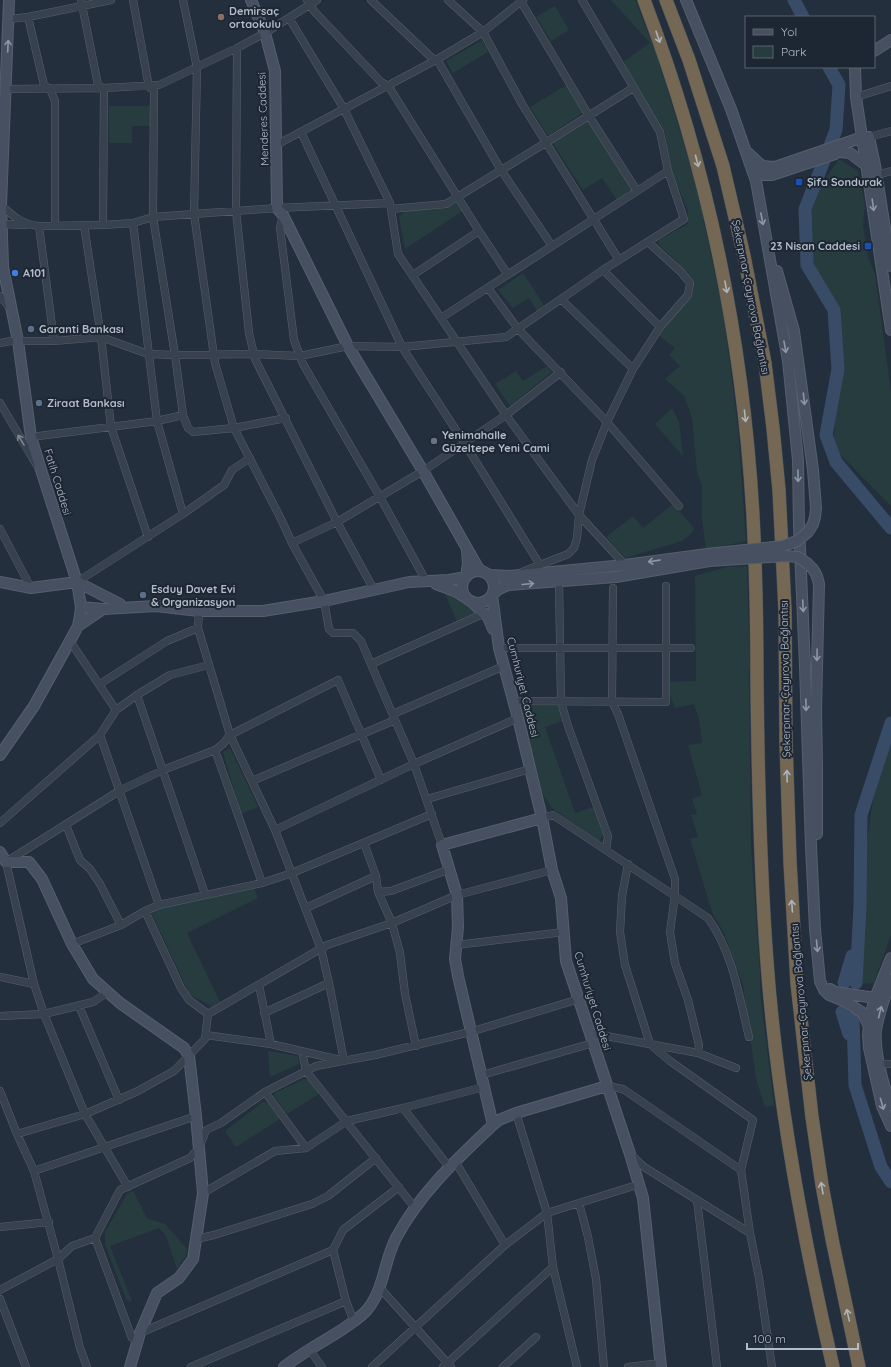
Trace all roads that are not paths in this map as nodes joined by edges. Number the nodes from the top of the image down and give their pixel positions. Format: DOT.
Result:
graph roads {
  1 [pos="9,0"];
  2 [pos="111,0"];
  3 [pos="133,0"];
  4 [pos="184,0"];
  5 [pos="251,0"];
  6 [pos="317,0"];
  7 [pos="371,0"];
  8 [pos="448,0"];
  9 [pos="522,0"];
  10 [pos="582,0"];
  11 [pos="644,0"];
  12 [pos="666,0"];
  13 [pos="686,0"];
  14 [pos="82,3"];
  15 [pos="309,3"];
  16 [pos="28,17"];
  17 [pos="289,18"];
  18 [pos="9,19"];
  19 [pos="483,32"];
  20 [pos="265,33"];
  21 [pos="891,40"];
  22 [pos="237,48"];
  23 [pos="875,50"];
  24 [pos="437,59"];
  25 [pos="197,68"];
  26 [pos="855,68"];
  27 [pos="0,74"];
  28 [pos="381,86"];
  29 [pos="891,86"];
  30 [pos="149,87"];
  31 [pos="6,88"];
  32 [pos="104,88"];
  33 [pos="390,88"];
  34 [pos="633,88"];
  35 [pos="50,89"];
  36 [pos="856,97"];
  37 [pos="344,109"];
  38 [pos="589,116"];
  39 [pos="891,131"];
  40 [pos="301,132"];
  41 [pos="865,139"];
  42 [pos="547,142"];
  43 [pos="276,145"];
  44 [pos="838,149"];
  45 [pos="745,150"];
  46 [pos="808,160"];
  47 [pos="2,164"];
  48 [pos="775,166"];
  49 [pos="867,166"];
  50 [pos="501,170"];
  51 [pos="752,170"];
  52 [pos="668,171"];
  53 [pos="891,171"];
  54 [pos="764,175"];
  55 [pos="877,175"];
  56 [pos="637,191"];
  57 [pos="458,197"];
  58 [pos="760,197"];
  59 [pos="1,199"];
  60 [pos="335,206"];
  61 [pos="390,206"];
  62 [pos="236,211"];
  63 [pos="280,212"];
  64 [pos="194,214"];
  65 [pos="153,217"];
  66 [pos="887,218"];
  67 [pos="594,219"];
  68 [pos="133,223"];
  69 [pos="1,224"];
  70 [pos="30,225"];
  71 [pos="84,225"];
  72 [pos="103,225"];
  73 [pos="39,226"];
  74 [pos="55,226"];
  75 [pos="479,231"];
  76 [pos="766,239"];
  77 [pos="648,242"];
  78 [pos="552,246"];
  79 [pos="619,260"];
  80 [pos="891,261"];
  81 [pos="603,270"];
  82 [pos="413,275"];
  83 [pos="508,275"];
  84 [pos="488,288"];
  85 [pos="0,296"];
  86 [pos="560,299"];
  87 [pos="12,310"];
  88 [pos="441,318"];
  89 [pos="660,327"];
  90 [pos="518,329"];
  91 [pos="891,330"];
  92 [pos="101,337"];
  93 [pos="18,341"];
  94 [pos="54,341"];
  95 [pos="457,343"];
  96 [pos="0,344"];
  97 [pos="348,346"];
  98 [pos="402,347"];
  99 [pos="148,354"];
  100 [pos="254,354"];
  101 [pos="175,355"];
  102 [pos="214,355"];
  103 [pos="300,356"];
  104 [pos="632,369"];
  105 [pos="561,372"];
  106 [pos="0,403"];
  107 [pos="183,415"];
  108 [pos="506,415"];
  109 [pos="286,418"];
  110 [pos="157,421"];
  111 [pos="607,422"];
  112 [pos="111,427"];
  113 [pos="234,428"];
  114 [pos="31,437"];
  115 [pos="465,444"];
  116 [pos="250,458"];
  117 [pos="423,471"];
  118 [pos="42,473"];
  119 [pos="380,497"];
  120 [pos="679,506"];
  121 [pos="183,514"];
  122 [pos="579,515"];
  123 [pos="337,522"];
  124 [pos="0,529"];
  125 [pos="148,537"];
  126 [pos="292,543"];
  127 [pos="466,547"];
  128 [pos="708,558"];
  129 [pos="540,565"];
  130 [pos="625,565"];
  131 [pos="485,573"];
  132 [pos="510,576"];
  133 [pos="466,577"];
  134 [pos="426,581"];
  135 [pos="559,581"];
  136 [pos="0,582"];
  137 [pos="77,582"];
  138 [pos="666,586"];
  139 [pos="31,588"];
  140 [pos="613,588"];
  141 [pos="374,590"];
  142 [pos="492,595"];
  143 [pos="324,601"];
  144 [pos="470,601"];
  145 [pos="81,604"];
  146 [pos="120,604"];
  147 [pos="135,608"];
  148 [pos="103,609"];
  149 [pos="198,611"];
  150 [pos="484,613"];
  151 [pos="78,626"];
  152 [pos="198,628"];
  153 [pos="70,641"];
  154 [pos="499,648"];
  155 [pos="561,648"];
  156 [pos="612,648"];
  157 [pos="666,648"];
  158 [pos="691,648"];
  159 [pos="371,664"];
  160 [pos="209,665"];
  161 [pos="504,666"];
  162 [pos="100,684"];
  163 [pos="137,695"];
  164 [pos="514,701"];
  165 [pos="561,702"];
  166 [pos="612,702"];
  167 [pos="116,710"];
  168 [pos="394,717"];
  169 [pos="518,718"];
  170 [pos="361,734"];
  171 [pos="100,735"];
  172 [pos="230,735"];
  173 [pos="215,750"];
  174 [pos="0,755"];
  175 [pos="414,764"];
  176 [pos="530,769"];
  177 [pos="163,770"];
  178 [pos="381,780"];
  179 [pos="252,781"];
  180 [pos="119,791"];
  181 [pos="427,799"];
  182 [pos="432,814"];
  183 [pos="542,818"];
  184 [pos="0,823"];
  185 [pos="66,825"];
  186 [pos="275,830"];
  187 [pos="364,843"];
  188 [pos="442,845"];
  189 [pos="606,850"];
  190 [pos="0,852"];
  191 [pos="6,862"];
  192 [pos="628,864"];
  193 [pos="450,869"];
  194 [pos="552,870"];
  195 [pos="292,873"];
  196 [pos="376,876"];
  197 [pos="262,883"];
  198 [pos="378,892"];
  199 [pos="205,894"];
  200 [pos="457,895"];
  201 [pos="676,895"];
  202 [pos="159,905"];
  203 [pos="306,908"];
  204 [pos="145,911"];
  205 [pos="392,923"];
  206 [pos="121,925"];
  207 [pos="815,929"];
  208 [pos="564,932"];
  209 [pos="72,944"];
  210 [pos="456,945"];
  211 [pos="321,949"];
  212 [pos="891,958"];
  213 [pos="819,970"];
  214 [pos="0,977"];
  215 [pos="891,980"];
  216 [pos="329,983"];
  217 [pos="34,984"];
  218 [pos="258,985"];
  219 [pos="887,990"];
  220 [pos="108,992"];
  221 [pos="876,998"];
  222 [pos="579,999"];
  223 [pos="79,1006"];
  224 [pos="264,1013"];
  225 [pos="44,1014"];
  226 [pos="208,1014"];
  227 [pos="0,1016"];
  228 [pos="869,1027"];
  229 [pos="470,1032"];
  230 [pos="206,1034"];
  231 [pos="592,1038"];
  232 [pos="749,1038"];
  233 [pos="271,1044"];
  234 [pos="650,1044"];
  235 [pos="416,1046"];
  236 [pos="302,1051"];
  237 [pos="698,1053"];
  238 [pos="189,1056"];
  239 [pos="344,1061"];
  240 [pos="879,1064"];
  241 [pos="891,1064"];
  242 [pos="736,1068"];
  243 [pos="306,1071"];
  244 [pos="482,1075"];
  245 [pos="607,1086"];
  246 [pos="484,1087"];
  247 [pos="0,1091"];
  248 [pos="265,1092"];
  249 [pos="119,1100"];
  250 [pos="891,1105"];
  251 [pos="404,1108"];
  252 [pos="516,1113"];
  253 [pos="85,1114"];
  254 [pos="196,1116"];
  255 [pos="347,1121"];
  256 [pos="493,1125"];
  257 [pos="891,1126"];
  258 [pos="17,1134"];
  259 [pos="104,1147"];
  260 [pos="199,1148"];
  261 [pos="306,1148"];
  262 [pos="630,1154"];
  263 [pos="376,1158"];
  264 [pos="452,1164"];
  265 [pos="741,1170"];
  266 [pos="34,1171"];
  267 [pos="640,1184"];
  268 [pos="128,1187"];
  269 [pos="399,1188"];
  270 [pos="203,1192"];
  271 [pos="697,1200"];
  272 [pos="579,1203"];
  273 [pos="415,1208"];
  274 [pos="547,1213"];
  275 [pos="48,1222"];
  276 [pos="0,1227"];
  277 [pos="750,1233"];
  278 [pos="96,1238"];
  279 [pos="196,1239"];
  280 [pos="505,1245"];
  281 [pos="333,1250"];
  282 [pos="58,1259"];
  283 [pos="553,1267"];
  284 [pos="380,1288"];
  285 [pos="0,1290"];
  286 [pos="0,1299"];
  287 [pos="346,1301"];
  288 [pos="354,1322"];
  289 [pos="415,1328"];
  290 [pos="139,1337"];
  291 [pos="536,1337"];
  292 [pos="309,1349"];
  293 [pos="661,1365"];
  294 [pos="447,1366"];
  295 [pos="26,1367"];
  296 [pos="87,1367"];
  297 [pos="130,1367"];
  298 [pos="191,1367"];
  299 [pos="284,1367"];
  300 [pos="322,1367"];
  301 [pos="372,1367"];
  302 [pos="503,1367"];
  303 [pos="578,1367"];
  304 [pos="604,1367"];
  305 [pos="628,1367"];
  306 [pos="718,1367"];
  307 [pos="772,1367"];
  308 [pos="833,1367"];
  309 [pos="859,1367"];
  1 -- 18 [label="street, Fatih Caddesi"];
  2 -- 14 [label="street"];
  3 -- 30 [label="street"];
  4 -- 25 [label="street"];
  5 -- 20 [label="street, Menderes Caddesi"];
  6 -- 15 [label="street"];
  7 -- 24 [label="street"];
  8 -- 19 [label="street"];
  9 -- 19 [label="street"];
  9 -- 38 [label="street"];
  10 -- 34 [label="street"];
  11 -- 308 [label="highway, Şekerpınar-Çayırova Bağlantısı, one-way"];
  309 -- 12 [label="highway, Şekerpınar-Çayırova Bağlantısı, one-way"];
  13 -- 45 [label="street"];
  14 -- 16 [label="street"];
  14 -- 32 [label="street"];
  15 -- 17 [label="street"];
  15 -- 28 [label="street"];
  16 -- 18 [label="street"];
  16 -- 35 [label="street"];
  17 -- 20 [label="street"];
  17 -- 37 [label="street"];
  31 -- 18 [label="street, Fatih Caddesi, one-way"];
  19 -- 24 [label="street"];
  19 -- 42 [label="street"];
  20 -- 22 [label="street"];
  20 -- 43 [label="street, Menderes Caddesi"];
  21 -- 23 [label="street"];
  22 -- 25 [label="street"];
  22 -- 62 [label="street"];
  24 -- 33 [label="street"];
  24 -- 50 [label="street"];
  25 -- 30 [label="street"];
  25 -- 64 [label="street"];
  26 -- 36 [label="street"];
  27 -- 31 [label="street"];
  28 -- 33 [label="street"];
  28 -- 37 [label="street"];
  29 -- 36 [label="street"];
  30 -- 32 [label="street"];
  30 -- 65 [label="street"];
  31 -- 35 [label="street"];
  31 -- 47 [label="street, Fatih Caddesi"];
  32 -- 35 [label="street"];
  32 -- 72 [label="street"];
  33 -- 57 [label="street"];
  34 -- 38 [label="street"];
  34 -- 52 [label="street"];
  35 -- 74 [label="street"];
  36 -- 41 [label="street"];
  37 -- 40 [label="street"];
  37 -- 61 [label="street"];
  38 -- 42 [label="street"];
  38 -- 56 [label="street"];
  39 -- 41 [label="street"];
  40 -- 43 [label="street"];
  40 -- 60 [label="street"];
  41 -- 44 [label="street"];
  41 -- 49 [label="street"];
  41 -- 55 [label="street"];
  42 -- 50 [label="street"];
  42 -- 67 [label="street"];
  43 -- 63 [label="street, Menderes Caddesi"];
  44 -- 46 [label="street"];
  44 -- 49 [label="street"];
  45 -- 48 [label="street"];
  45 -- 51 [label="street"];
  46 -- 48 [label="street"];
  46 -- 54 [label="street"];
  47 -- 59 [label="street, Fatih Caddesi"];
  48 -- 54 [label="street"];
  49 -- 91 [label="street, one-way"];
  50 -- 57 [label="street"];
  50 -- 78 [label="street"];
  51 -- 54 [label="street"];
  51 -- 58 [label="street"];
  52 -- 56 [label="street"];
  52 -- 77 [label="street"];
  53 -- 55 [label="street"];
  54 -- 58 [label="street"];
  55 -- 66 [label="street"];
  56 -- 67 [label="street"];
  57 -- 61 [label="street"];
  57 -- 75 [label="street"];
  58 -- 76 [label="street, one-way"];
  59 -- 69 [label="street, Fatih Caddesi"];
  59 -- 70 [label="street"];
  60 -- 61 [label="street"];
  60 -- 63 [label="street"];
  60 -- 98 [label="street"];
  61 -- 82 [label="street"];
  62 -- 63 [label="street"];
  62 -- 64 [label="street"];
  62 -- 100 [label="street"];
  63 -- 97 [label="street"];
  63 -- 103 [label="street"];
  64 -- 65 [label="street"];
  64 -- 102 [label="street"];
  65 -- 68 [label="street"];
  65 -- 101 [label="street"];
  66 -- 80 [label="street"];
  67 -- 78 [label="street"];
  67 -- 79 [label="street"];
  68 -- 72 [label="street"];
  68 -- 99 [label="street"];
  69 -- 70 [label="street"];
  69 -- 87 [label="street, Fatih Caddesi"];
  70 -- 73 [label="street"];
  71 -- 72 [label="street"];
  71 -- 74 [label="street"];
  71 -- 92 [label="street"];
  73 -- 74 [label="street"];
  73 -- 94 [label="street"];
  75 -- 82 [label="street"];
  75 -- 83 [label="street"];
  76 -- 128 [label="street, one-way, bridge"];
  76 -- 207 [label="street, one-way"];
  77 -- 79 [label="street"];
  77 -- 89 [label="street"];
  78 -- 83 [label="street"];
  79 -- 81 [label="street"];
  81 -- 86 [label="street"];
  81 -- 89 [label="street"];
  82 -- 88 [label="street"];
  83 -- 84 [label="street"];
  84 -- 88 [label="street"];
  84 -- 90 [label="street"];
  85 -- 87 [label="street"];
  86 -- 90 [label="street"];
  86 -- 104 [label="street"];
  87 -- 93 [label="street, Fatih Caddesi"];
  88 -- 95 [label="street"];
  89 -- 104 [label="street"];
  90 -- 95 [label="street"];
  90 -- 105 [label="street"];
  92 -- 94 [label="street"];
  92 -- 99 [label="street"];
  92 -- 112 [label="street"];
  93 -- 94 [label="street"];
  93 -- 96 [label="street"];
  93 -- 114 [label="street, Fatih Caddesi"];
  95 -- 98 [label="street"];
  95 -- 108 [label="street"];
  97 -- 98 [label="street"];
  97 -- 103 [label="street"];
  97 -- 117 [label="street"];
  98 -- 115 [label="street"];
  99 -- 101 [label="street"];
  99 -- 110 [label="street"];
  100 -- 102 [label="street"];
  100 -- 103 [label="street"];
  100 -- 109 [label="street"];
  101 -- 102 [label="street"];
  101 -- 107 [label="street"];
  102 -- 113 [label="street"];
  103 -- 119 [label="street"];
  104 -- 111 [label="street"];
  105 -- 108 [label="street"];
  105 -- 111 [label="street"];
  118 -- 106 [label="street, one-way"];
  107 -- 110 [label="street"];
  107 -- 113 [label="street"];
  108 -- 115 [label="street"];
  108 -- 122 [label="street"];
  109 -- 113 [label="street"];
  109 -- 123 [label="street"];
  110 -- 112 [label="street"];
  110 -- 121 [label="street"];
  111 -- 120 [label="street"];
  111 -- 122 [label="street"];
  112 -- 114 [label="street"];
  112 -- 125 [label="street"];
  113 -- 116 [label="street"];
  114 -- 118 [label="street, Fatih Caddesi"];
  115 -- 117 [label="street"];
  115 -- 129 [label="street"];
  116 -- 121 [label="street"];
  116 -- 126 [label="street"];
  117 -- 119 [label="street"];
  117 -- 127 [label="street"];
  118 -- 137 [label="street, Fatih Caddesi"];
  119 -- 123 [label="street"];
  119 -- 134 [label="street"];
  121 -- 125 [label="street"];
  122 -- 129 [label="street"];
  122 -- 130 [label="street"];
  123 -- 126 [label="street"];
  123 -- 141 [label="street"];
  124 -- 139 [label="street"];
  125 -- 137 [label="street"];
  126 -- 143 [label="street"];
  127 -- 131 [label="street"];
  127 -- 133 [label="street"];
  128 -- 130 [label="street, one-way"];
  128 -- 135 [label="street"];
  128 -- 207 [label="street, one-way, bridge"];
  129 -- 132 [label="street"];
  130 -- 132 [label="street"];
  131 -- 132 [label="street"];
  131 -- 133 [label="street"];
  131 -- 142 [label="street"];
  133 -- 134 [label="street"];
  133 -- 144 [label="street"];
  134 -- 141 [label="street"];
  134 -- 144 [label="street"];
  142 -- 135 [label="street, one-way"];
  135 -- 155 [label="street"];
  136 -- 139 [label="street"];
  137 -- 139 [label="street"];
  137 -- 145 [label="street, Fatih Caddesi"];
  137 -- 146 [label="street"];
  138 -- 157 [label="street"];
  140 -- 156 [label="street"];
  141 -- 143 [label="street"];
  142 -- 144 [label="street"];
  142 -- 154 [label="street, Cumhuriyet Caddesi"];
  143 -- 149 [label="street"];
  143 -- 159 [label="street"];
  144 -- 150 [label="street"];
  145 -- 146 [label="street"];
  145 -- 148 [label="street"];
  145 -- 151 [label="street, Fatih Caddesi"];
  146 -- 147 [label="street"];
  147 -- 148 [label="street"];
  147 -- 149 [label="street"];
  148 -- 151 [label="street"];
  149 -- 152 [label="street"];
  150 -- 154 [label="street"];
  150 -- 159 [label="street"];
  151 -- 153 [label="street, Fatih Caddesi"];
  152 -- 160 [label="street"];
  152 -- 162 [label="street"];
  153 -- 162 [label="street"];
  153 -- 174 [label="street, Fatih Caddesi"];
  154 -- 155 [label="street"];
  154 -- 161 [label="street, Cumhuriyet Caddesi"];
  155 -- 156 [label="street"];
  155 -- 165 [label="street"];
  156 -- 157 [label="street"];
  156 -- 166 [label="street"];
  157 -- 158 [label="street"];
  157 -- 166 [label="street"];
  159 -- 168 [label="street"];
  160 -- 163 [label="street"];
  160 -- 172 [label="street"];
  161 -- 164 [label="street, Cumhuriyet Caddesi"];
  161 -- 168 [label="street"];
  162 -- 167 [label="street"];
  163 -- 167 [label="street"];
  163 -- 177 [label="street"];
  164 -- 165 [label="street"];
  164 -- 169 [label="street, Cumhuriyet Caddesi"];
  165 -- 166 [label="street"];
  165 -- 189 [label="street"];
  166 -- 201 [label="street"];
  167 -- 171 [label="street"];
  168 -- 170 [label="street"];
  168 -- 175 [label="street"];
  169 -- 175 [label="street"];
  169 -- 176 [label="street, Cumhuriyet Caddesi"];
  170 -- 172 [label="street"];
  170 -- 178 [label="street"];
  170 -- 179 [label="street"];
  171 -- 180 [label="street"];
  171 -- 184 [label="street"];
  172 -- 173 [label="street"];
  172 -- 179 [label="street"];
  173 -- 177 [label="street"];
  173 -- 197 [label="street"];
  175 -- 178 [label="street"];
  175 -- 181 [label="street"];
  176 -- 181 [label="street"];
  176 -- 183 [label="street, Cumhuriyet Caddesi"];
  177 -- 180 [label="street"];
  177 -- 199 [label="street"];
  178 -- 186 [label="street"];
  179 -- 186 [label="street"];
  180 -- 185 [label="street"];
  180 -- 202 [label="street"];
  181 -- 182 [label="street"];
  182 -- 187 [label="street"];
  182 -- 188 [label="street"];
  183 -- 188 [label="street"];
  183 -- 189 [label="street"];
  183 -- 194 [label="street, Cumhuriyet Caddesi"];
  185 -- 191 [label="street"];
  185 -- 206 [label="street"];
  186 -- 195 [label="street"];
  187 -- 195 [label="street"];
  187 -- 196 [label="street"];
  188 -- 193 [label="street"];
  189 -- 192 [label="street"];
  190 -- 191 [label="street"];
  191 -- 209 [label="street"];
  191 -- 217 [label="street"];
  192 -- 201 [label="street"];
  192 -- 234 [label="street"];
  193 -- 198 [label="street"];
  193 -- 200 [label="street"];
  194 -- 200 [label="street"];
  194 -- 208 [label="street, Cumhuriyet Caddesi"];
  195 -- 197 [label="street"];
  195 -- 203 [label="street"];
  196 -- 198 [label="street"];
  196 -- 203 [label="street"];
  197 -- 199 [label="street"];
  198 -- 205 [label="street"];
  199 -- 202 [label="street"];
  200 -- 205 [label="street"];
  200 -- 210 [label="street"];
  201 -- 232 [label="street"];
  201 -- 237 [label="street"];
  202 -- 204 [label="street"];
  203 -- 211 [label="street"];
  204 -- 206 [label="street"];
  204 -- 226 [label="street"];
  205 -- 211 [label="street"];
  205 -- 235 [label="street"];
  206 -- 209 [label="street"];
  207 -- 213 [label="street, one-way"];
  208 -- 210 [label="street"];
  208 -- 222 [label="street, Cumhuriyet Caddesi"];
  209 -- 220 [label="street"];
  210 -- 229 [label="street"];
  211 -- 216 [label="street"];
  211 -- 218 [label="street"];
  212 -- 221 [label="street"];
  213 -- 221 [label="street"];
  213 -- 228 [label="street"];
  214 -- 217 [label="street"];
  215 -- 219 [label="street"];
  216 -- 224 [label="street"];
  216 -- 239 [label="street"];
  217 -- 225 [label="street"];
  218 -- 224 [label="street"];
  218 -- 226 [label="street"];
  219 -- 221 [label="street"];
  240 -- 219 [label="street, one-way"];
  220 -- 223 [label="street"];
  220 -- 238 [label="street"];
  221 -- 228 [label="street"];
  222 -- 229 [label="street"];
  222 -- 231 [label="street, Cumhuriyet Caddesi"];
  223 -- 225 [label="street"];
  223 -- 249 [label="street"];
  224 -- 233 [label="street"];
  225 -- 227 [label="street"];
  225 -- 253 [label="street"];
  226 -- 230 [label="street"];
  228 -- 257 [label="street, one-way"];
  229 -- 235 [label="street"];
  229 -- 244 [label="street"];
  230 -- 233 [label="street"];
  230 -- 238 [label="street"];
  231 -- 234 [label="street"];
  231 -- 244 [label="street"];
  231 -- 245 [label="street, Cumhuriyet Caddesi"];
  233 -- 236 [label="street"];
  234 -- 237 [label="street"];
  234 -- 265 [label="street"];
  235 -- 239 [label="street"];
  236 -- 239 [label="street"];
  236 -- 243 [label="street"];
  237 -- 242 [label="street"];
  238 -- 249 [label="street"];
  238 -- 254 [label="street"];
  239 -- 243 [label="street"];
  240 -- 241 [label="street"];
  240 -- 250 [label="street"];
  243 -- 248 [label="street"];
  243 -- 255 [label="street"];
  244 -- 246 [label="street"];
  245 -- 252 [label="street"];
  245 -- 262 [label="street, Cumhuriyet Caddesi"];
  245 -- 265 [label="street"];
  246 -- 251 [label="street"];
  246 -- 256 [label="street"];
  247 -- 258 [label="street"];
  248 -- 260 [label="street"];
  248 -- 261 [label="street"];
  249 -- 253 [label="street"];
  251 -- 255 [label="street"];
  251 -- 264 [label="street"];
  252 -- 256 [label="street"];
  252 -- 274 [label="street"];
  253 -- 258 [label="street"];
  253 -- 259 [label="street"];
  254 -- 259 [label="street"];
  254 -- 260 [label="street"];
  255 -- 261 [label="street"];
  255 -- 263 [label="street"];
  256 -- 264 [label="street"];
  258 -- 266 [label="street"];
  259 -- 266 [label="street"];
  259 -- 268 [label="street"];
  260 -- 268 [label="street"];
  260 -- 270 [label="street"];
  261 -- 270 [label="street"];
  262 -- 267 [label="street, Cumhuriyet Caddesi"];
  262 -- 271 [label="street"];
  263 -- 269 [label="street"];
  263 -- 279 [label="street"];
  264 -- 273 [label="street"];
  264 -- 280 [label="street"];
  265 -- 277 [label="street"];
  266 -- 275 [label="street"];
  267 -- 272 [label="street"];
  267 -- 293 [label="street, Cumhuriyet Caddesi"];
  268 -- 278 [label="street"];
  269 -- 273 [label="street"];
  269 -- 281 [label="street"];
  270 -- 279 [label="street"];
  271 -- 277 [label="street"];
  271 -- 306 [label="street"];
  272 -- 274 [label="street"];
  272 -- 304 [label="street"];
  273 -- 284 [label="street"];
  274 -- 280 [label="street"];
  274 -- 283 [label="street"];
  275 -- 276 [label="street"];
  275 -- 282 [label="street"];
  277 -- 307 [label="street"];
  278 -- 282 [label="street"];
  278 -- 290 [label="street"];
  279 -- 290 [label="street"];
  280 -- 289 [label="street"];
  281 -- 287 [label="street"];
  281 -- 290 [label="street"];
  282 -- 285 [label="street"];
  282 -- 296 [label="street"];
  283 -- 294 [label="street"];
  283 -- 303 [label="street"];
  284 -- 288 [label="street"];
  284 -- 289 [label="street"];
  286 -- 295 [label="street"];
  287 -- 288 [label="street"];
  287 -- 298 [label="street"];
  288 -- 292 [label="street"];
  289 -- 294 [label="street"];
  289 -- 301 [label="street"];
  290 -- 297 [label="street"];
  291 -- 302 [label="street"];
  292 -- 299 [label="street"];
  292 -- 300 [label="street"];
  293 -- 305 [label="street"];
}
